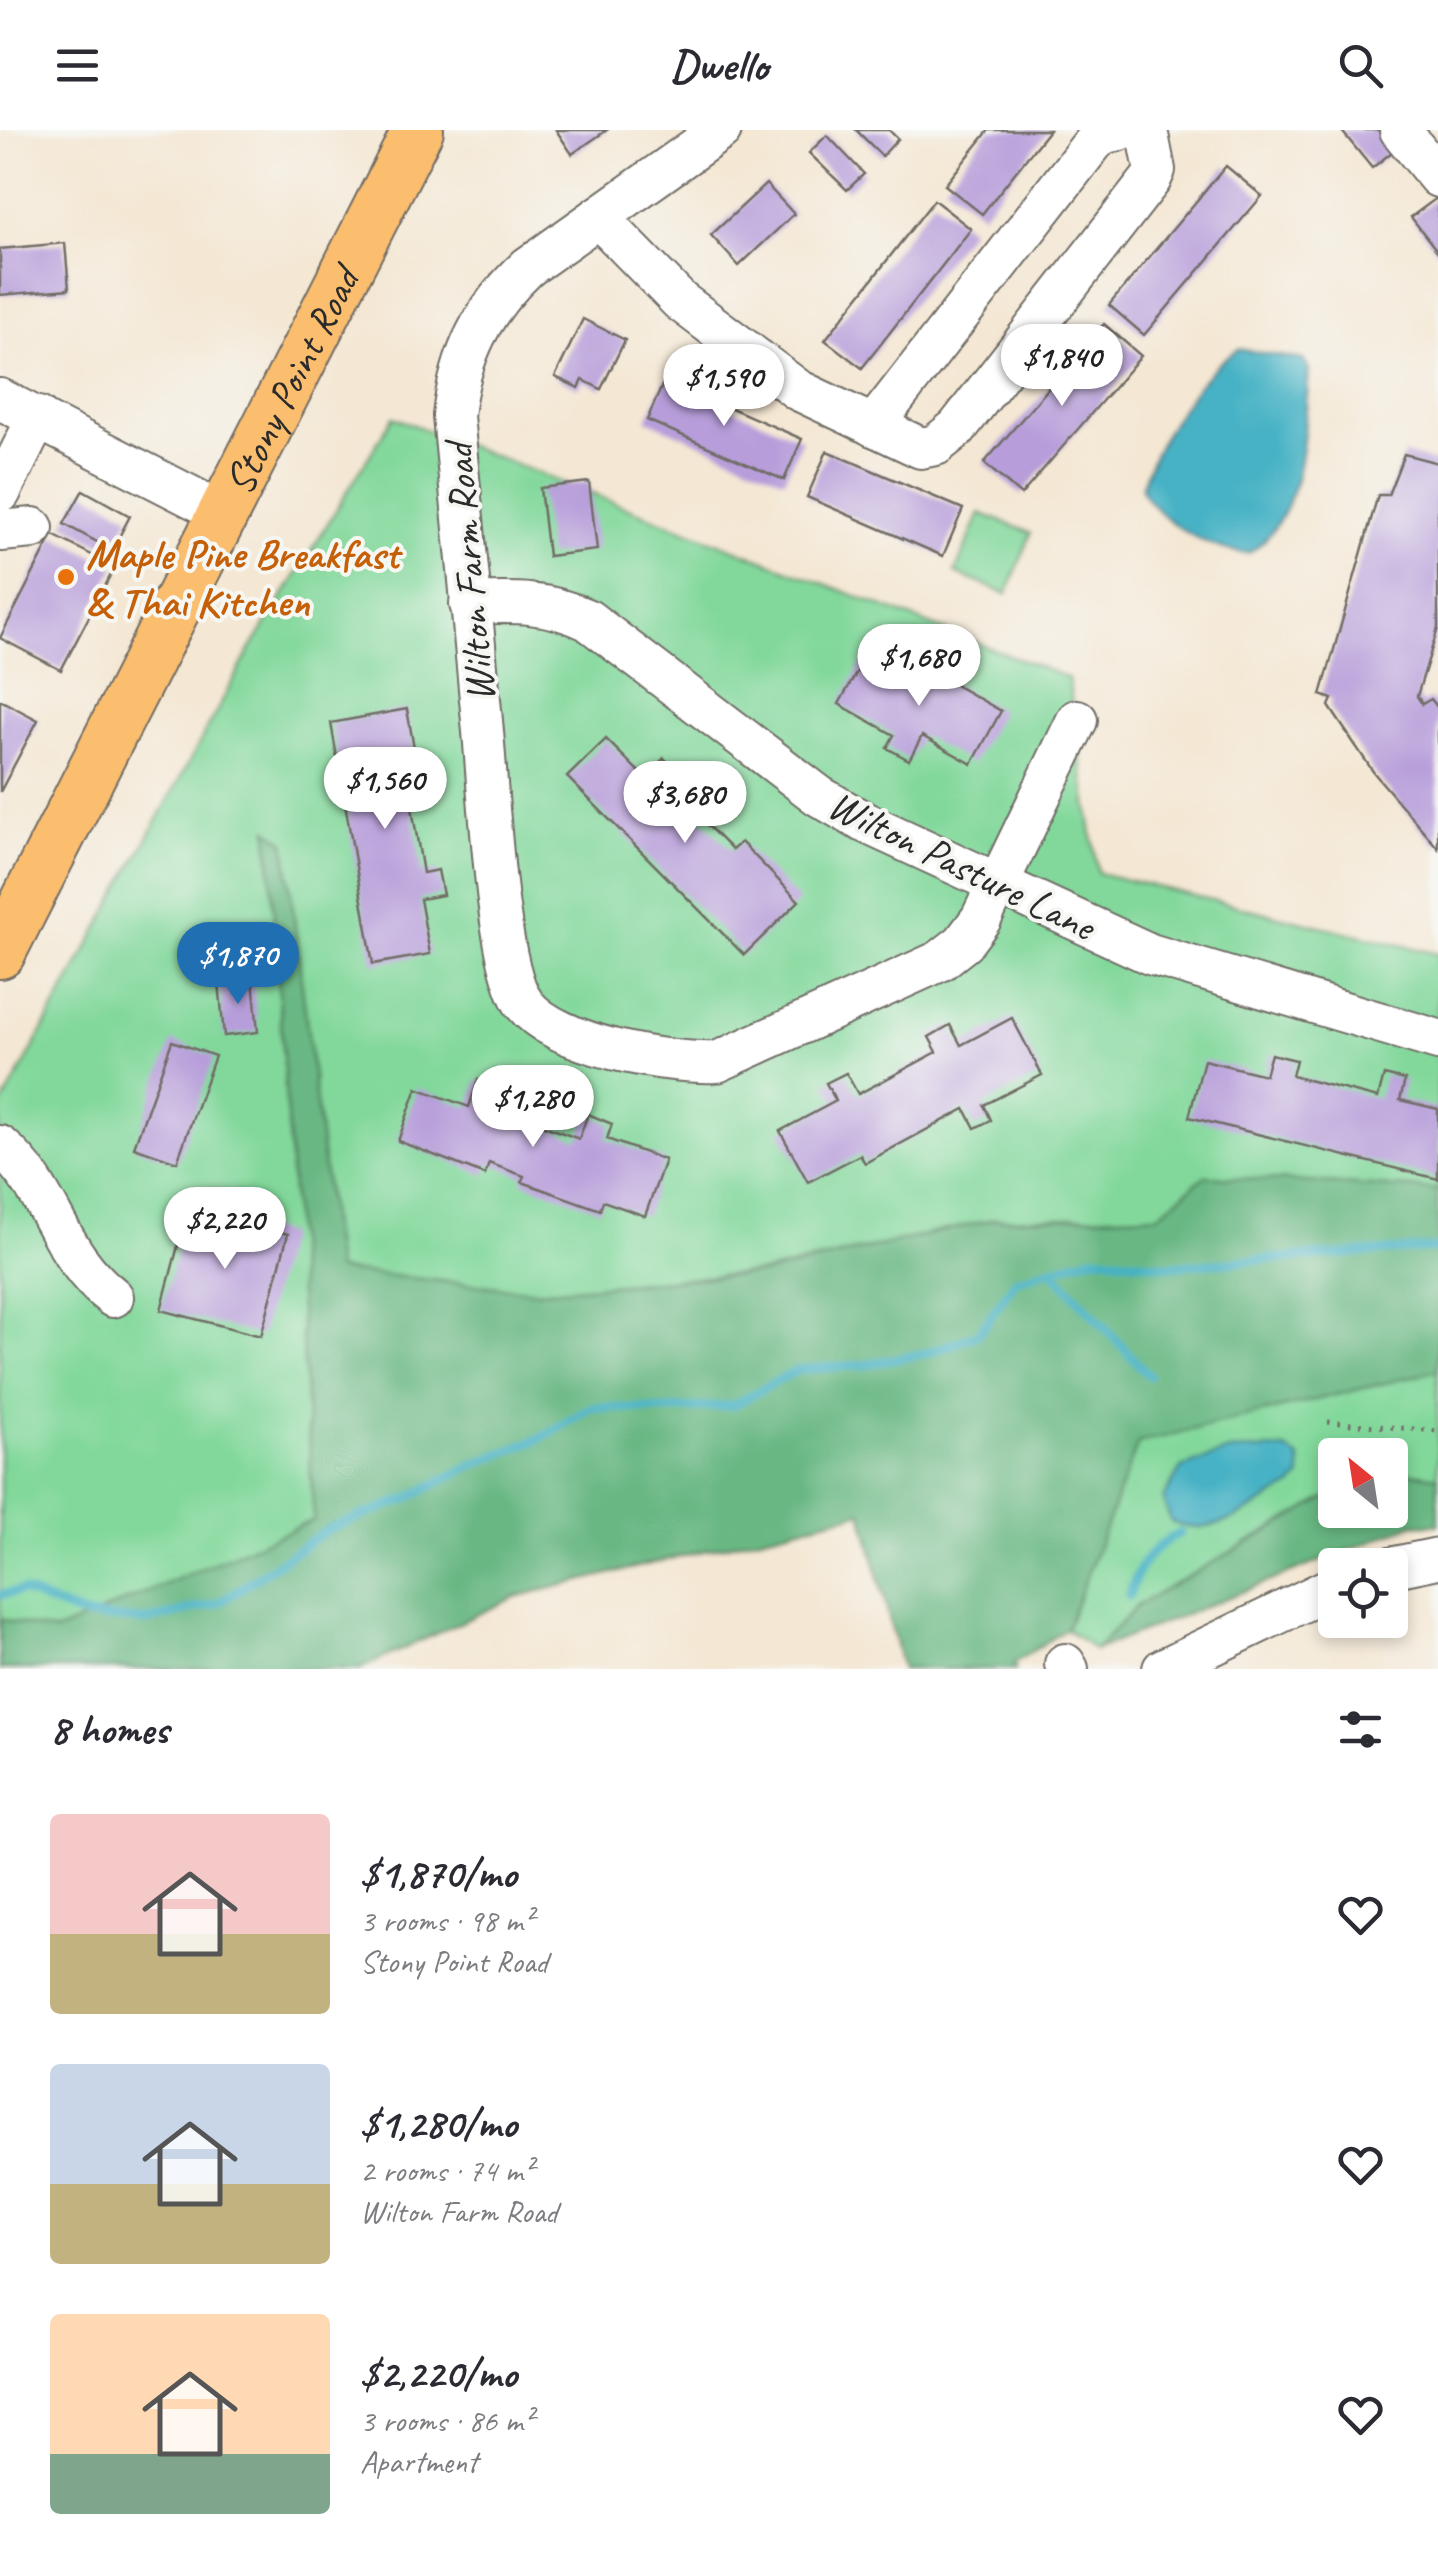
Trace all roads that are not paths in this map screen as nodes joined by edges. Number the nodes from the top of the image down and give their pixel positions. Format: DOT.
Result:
graph roads {
  1 [pos="418,130"];
  2 [pos="722,130"];
  3 [pos="1122,130"];
  4 [pos="1137,130"];
  5 [pos="1147,130"];
  6 [pos="1400,130"];
  7 [pos="1438,177"];
  8 [pos="598,217"];
  9 [pos="0,399"];
  10 [pos="38,417"];
  11 [pos="873,426"];
  12 [pos="0,493"];
  13 [pos="225,514"];
  14 [pos="470,604"];
  15 [pos="1077,720"];
  16 [pos="998,885"];
  17 [pos="0,953"];
  18 [pos="1438,1040"];
  19 [pos="0,1146"];
  20 [pos="113,1297"];
  21 [pos="1438,1558"];
  22 [pos="1408,1564"];
  23 [pos="1318,1594"];
  24 [pos="1163,1669"];
  1 -- 13 [label="main road, Stony Point Road"];
  2 -- 8 [label="street, Wilton Farm Road"];
  3 -- 4 [label="street"];
  3 -- 11 [label="street"];
  5 -- 11 [label="street"];
  6 -- 7 [label="street"];
  8 -- 11 [label="street"];
  8 -- 14 [label="street, Wilton Farm Road"];
  9 -- 10 [label="street"];
  10 -- 12 [label="street"];
  10 -- 13 [label="street"];
  13 -- 17 [label="main road, Stony Point Road"];
  14 -- 16 [label="street, Wilton Pasture Lane"];
  14 -- 16 [label="street, Wilton Farm Road"];
  15 -- 16 [label="street, Wilton Farm Road"];
  16 -- 18 [label="street, Wilton Pasture Lane"];
  19 -- 20 [label="street"];
  21 -- 22 [label="street"];
  23 -- 24 [label="street"];
}
